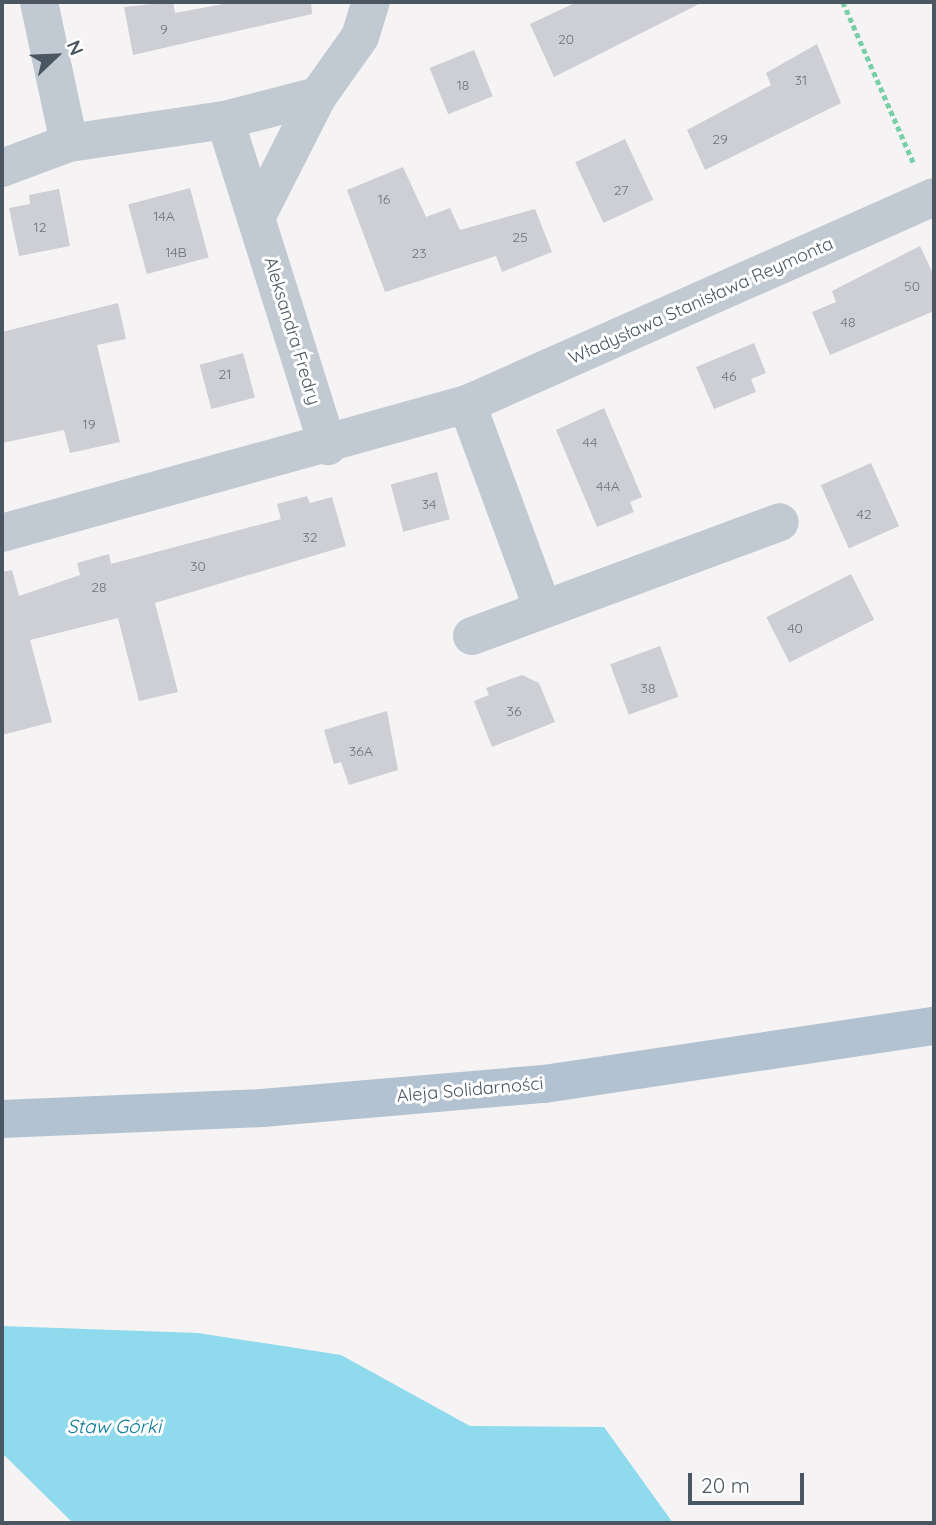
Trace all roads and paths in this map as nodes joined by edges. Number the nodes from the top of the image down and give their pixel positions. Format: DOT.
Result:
graph roads {
  1 [pos="39,2"];
  2 [pos="371,2"];
  3 [pos="843,2"];
  4 [pos="318,96"];
  5 [pos="225,120"];
  6 [pos="69,143"];
  7 [pos="2,169"];
  8 [pos="932,198"];
  9 [pos="257,216"];
  10 [pos="467,404"];
  11 [pos="328,446"];
  12 [pos="780,522"];
  13 [pos="2,533"];
  14 [pos="543,610"];
  15 [pos="472,636"];
  16 [pos="934,1026"];
  17 [pos="2,1119"];
  1 -- 6 [label="street"];
  2 -- 4 [label="street"];
  3 -- 8 [label="path"];
  4 -- 5 [label="street"];
  4 -- 9 [label="street"];
  5 -- 6 [label="street"];
  5 -- 9 [label="street, Aleksandra Fredry"];
  6 -- 7 [label="street"];
  8 -- 10 [label="street, Władysława Stanisława Reymonta"];
  9 -- 11 [label="street, Aleksandra Fredry"];
  10 -- 11 [label="street, Władysława Stanisława Reymonta"];
  10 -- 14 [label="street"];
  11 -- 13 [label="street, Władysława Stanisława Reymonta"];
  12 -- 14 [label="street"];
  14 -- 15 [label="street"];
  16 -- 17 [label="main road, Aleja Solidarności"];
}
